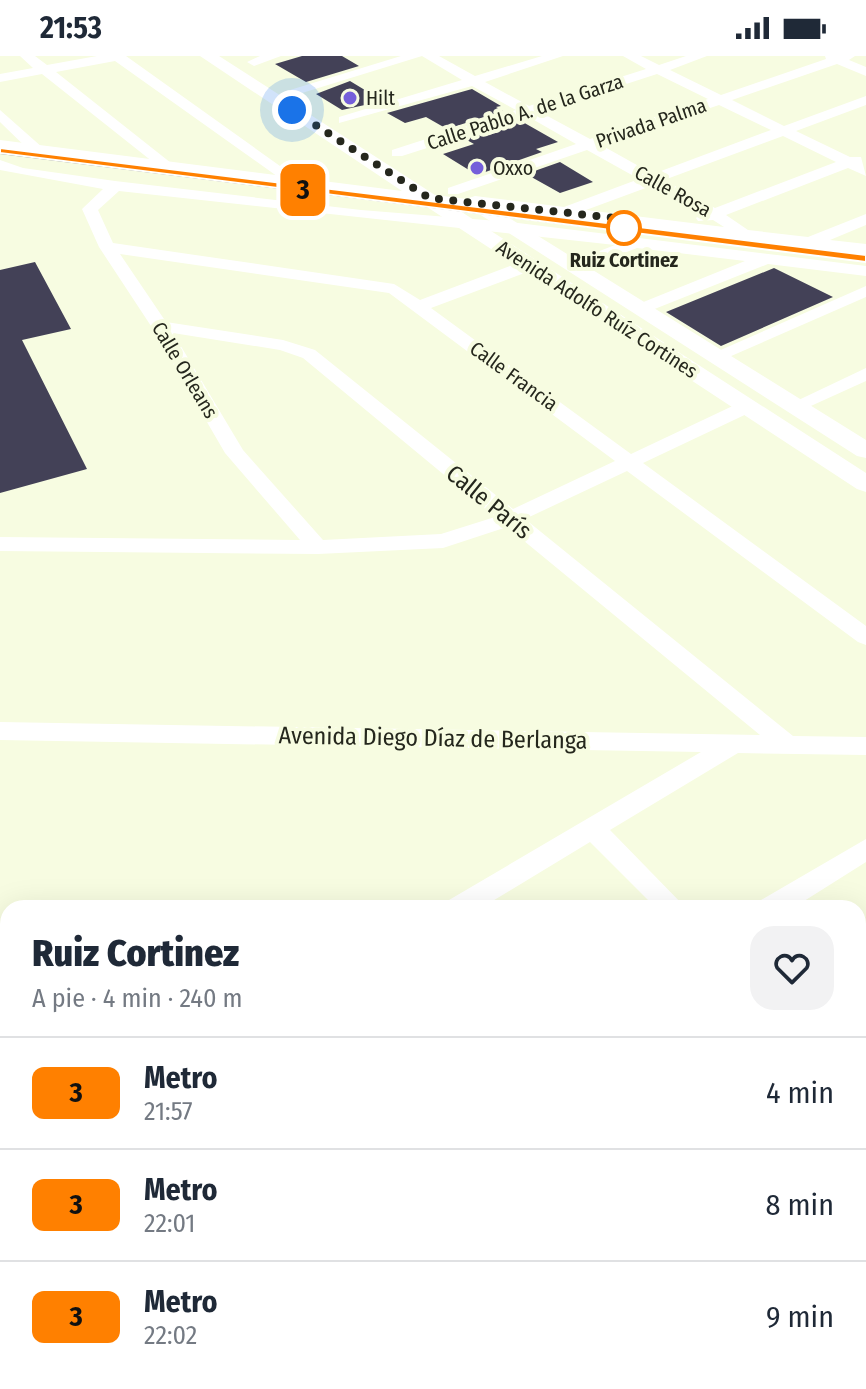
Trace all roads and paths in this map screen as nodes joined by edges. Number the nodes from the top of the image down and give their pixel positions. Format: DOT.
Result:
graph roads {
  1 [pos="27,56"];
  2 [pos="118,56"];
  3 [pos="208,56"];
  4 [pos="274,56"];
  5 [pos="416,56"];
  6 [pos="429,56"];
  7 [pos="556,56"];
  8 [pos="630,56"];
  9 [pos="700,56"];
  10 [pos="838,57"];
  11 [pos="249,59"];
  12 [pos="658,69"];
  13 [pos="44,70"];
  14 [pos="866,72"];
  15 [pos="0,78"];
  16 [pos="474,81"];
  17 [pos="297,90"];
  18 [pos="719,100"];
  19 [pos="866,100"];
  20 [pos="528,111"];
  21 [pos="332,112"];
  22 [pos="0,114"];
  23 [pos="782,131"];
  24 [pos="363,132"];
  25 [pos="589,144"];
  26 [pos="0,146"];
  27 [pos="391,150"];
  28 [pos="46,152"];
  29 [pos="866,156"];
  30 [pos="0,163"];
  31 [pos="163,163"];
  32 [pos="849,163"];
  33 [pos="89,164"];
  34 [pos="379,167"];
  35 [pos="866,171"];
  36 [pos="649,178"];
  37 [pos="293,181"];
  38 [pos="428,181"];
  39 [pos="115,186"];
  40 [pos="349,188"];
  41 [pos="381,192"];
  42 [pos="462,204"];
  43 [pos="568,211"];
  44 [pos="715,214"];
  45 [pos="361,215"];
  46 [pos="866,219"];
  47 [pos="683,226"];
  48 [pos="510,227"];
  49 [pos="545,231"];
  50 [pos="748,234"];
  51 [pos="637,242"];
  52 [pos="809,242"];
  53 [pos="107,247"];
  54 [pos="866,249"];
  55 [pos="866,255"];
  56 [pos="767,258"];
  57 [pos="800,262"];
  58 [pos="529,265"];
  59 [pos="575,267"];
  60 [pos="866,269"];
  61 [pos="863,296"];
  62 [pos="419,306"];
  63 [pos="642,309"];
  64 [pos="160,326"];
  65 [pos="716,356"];
  66 [pos="866,374"];
  67 [pos="795,406"];
  68 [pos="746,407"];
  69 [pos="866,451"];
  70 [pos="632,463"];
  71 [pos="866,484"];
  72 [pos="509,519"];
  73 [pos="0,544"];
  74 [pos="318,547"];
  75 [pos="866,637"];
  76 [pos="0,731"];
  77 [pos="736,743"];
  78 [pos="788,745"];
  79 [pos="866,746"];
  80 [pos="593,829"];
  81 [pos="866,849"];
  82 [pos="473,900"];
  83 [pos="665,900"];
  84 [pos="784,900"];
  1 -- 13 [label="street"];
  2 -- 13 [label="street"];
  2 -- 37 [label="street"];
  3 -- 34 [label="main road, Avenida Adolfo Ruíz Cortines"];
  4 -- 11 [label="street"];
  5 -- 17 [label="street"];
  6 -- 16 [label="street, Calle Rosa"];
  7 -- 16 [label="street"];
  8 -- 12 [label="street"];
  9 -- 12 [label="street, Calle Pablo A. de la Garza"];
  10 -- 14 [label="street"];
  10 -- 18 [label="street, Privada Palma"];
  11 -- 17 [label="main road"];
  12 -- 18 [label="street"];
  12 -- 20 [label="street, Calle Pablo A. de la Garza"];
  13 -- 15 [label="street"];
  13 -- 31 [label="street"];
  16 -- 20 [label="street, Calle Rosa"];
  16 -- 21 [label="street"];
  17 -- 21 [label="main road"];
  18 -- 23 [label="street"];
  18 -- 25 [label="street, Privada Palma"];
  19 -- 23 [label="street"];
  20 -- 25 [label="street, Calle Rosa"];
  20 -- 27 [label="street, Calle Pablo A. de la Garza"];
  21 -- 24 [label="main road"];
  22 -- 28 [label="street"];
  23 -- 32 [label="street"];
  23 -- 36 [label="street"];
  25 -- 36 [label="street, Calle Rosa"];
  25 -- 42 [label="street, Privada Palma"];
  26 -- 28 [label="main road"];
  27 -- 38 [label="main road, Avenida Adolfo Ruíz Cortines"];
  28 -- 31 [label="street"];
  28 -- 33 [label="main road"];
  29 -- 32 [label="street"];
  30 -- 33 [label="main road"];
  30 -- 39 [label="street"];
  31 -- 37 [label="street"];
  32 -- 35 [label="street"];
  32 -- 44 [label="street"];
  33 -- 55 [label="main road"];
  33 -- 60 [label="main road"];
  34 -- 38 [label="main road, Avenida Adolfo Ruíz Cortines"];
  34 -- 40 [label="main road"];
  36 -- 43 [label="street"];
  36 -- 44 [label="street, Calle Rosa"];
  37 -- 40 [label="street"];
  38 -- 41 [label="street"];
  38 -- 42 [label="main road, Avenida Adolfo Ruíz Cortines"];
  38 -- 42 [label="main road, Avenida Adolfo Ruíz Cortines"];
  39 -- 45 [label="street"];
  39 -- 53 [label="street, Calle Orleans"];
  40 -- 41 [label="street"];
  41 -- 45 [label="street"];
  42 -- 43 [label="street"];
  42 -- 45 [label="street"];
  42 -- 48 [label="main road, Avenida Adolfo Ruíz Cortines"];
  42 -- 58 [label="main road, Avenida Adolfo Ruíz Cortines"];
  43 -- 47 [label="street"];
  43 -- 49 [label="street"];
  44 -- 47 [label="street"];
  44 -- 50 [label="street, Calle Rosa"];
  46 -- 52 [label="street"];
  47 -- 50 [label="street"];
  48 -- 49 [label="street"];
  48 -- 59 [label="main road, Avenida Adolfo Ruíz Cortines"];
  49 -- 51 [label="street"];
  50 -- 52 [label="street"];
  51 -- 56 [label="street"];
  51 -- 59 [label="street"];
  52 -- 54 [label="street"];
  53 -- 62 [label="street, Calle Francia"];
  53 -- 64 [label="street, Calle Orleans"];
  56 -- 57 [label="street"];
  56 -- 63 [label="street"];
  57 -- 60 [label="street"];
  57 -- 61 [label="street"];
  58 -- 62 [label="street"];
  58 -- 68 [label="main road, Avenida Adolfo Ruíz Cortines"];
  59 -- 63 [label="main road, Avenida Adolfo Ruíz Cortines"];
  61 -- 65 [label="street"];
  62 -- 70 [label="street, Calle Francia"];
  63 -- 65 [label="main road, Avenida Adolfo Ruíz Cortines"];
  64 -- 72 [label="street, Calle París"];
  64 -- 74 [label="street, Calle Orleans"];
  65 -- 67 [label="main road, Avenida Adolfo Ruíz Cortines"];
  66 -- 67 [label="street"];
  67 -- 69 [label="main road, Avenida Adolfo Ruíz Cortines"];
  68 -- 70 [label="street"];
  68 -- 71 [label="main road, Avenida Adolfo Ruíz Cortines"];
  70 -- 72 [label="street"];
  70 -- 75 [label="street, Calle Francia"];
  72 -- 74 [label="street"];
  72 -- 78 [label="street, Calle París"];
  73 -- 74 [label="street"];
  76 -- 77 [label="street, Avenida Diego Díaz de Berlanga"];
  77 -- 78 [label="street, Avenida Diego Díaz de Berlanga"];
  77 -- 80 [label="street"];
  78 -- 79 [label="street, Avenida Diego Díaz de Berlanga"];
  80 -- 82 [label="street"];
  80 -- 83 [label="street"];
  81 -- 84 [label="street"];
}
